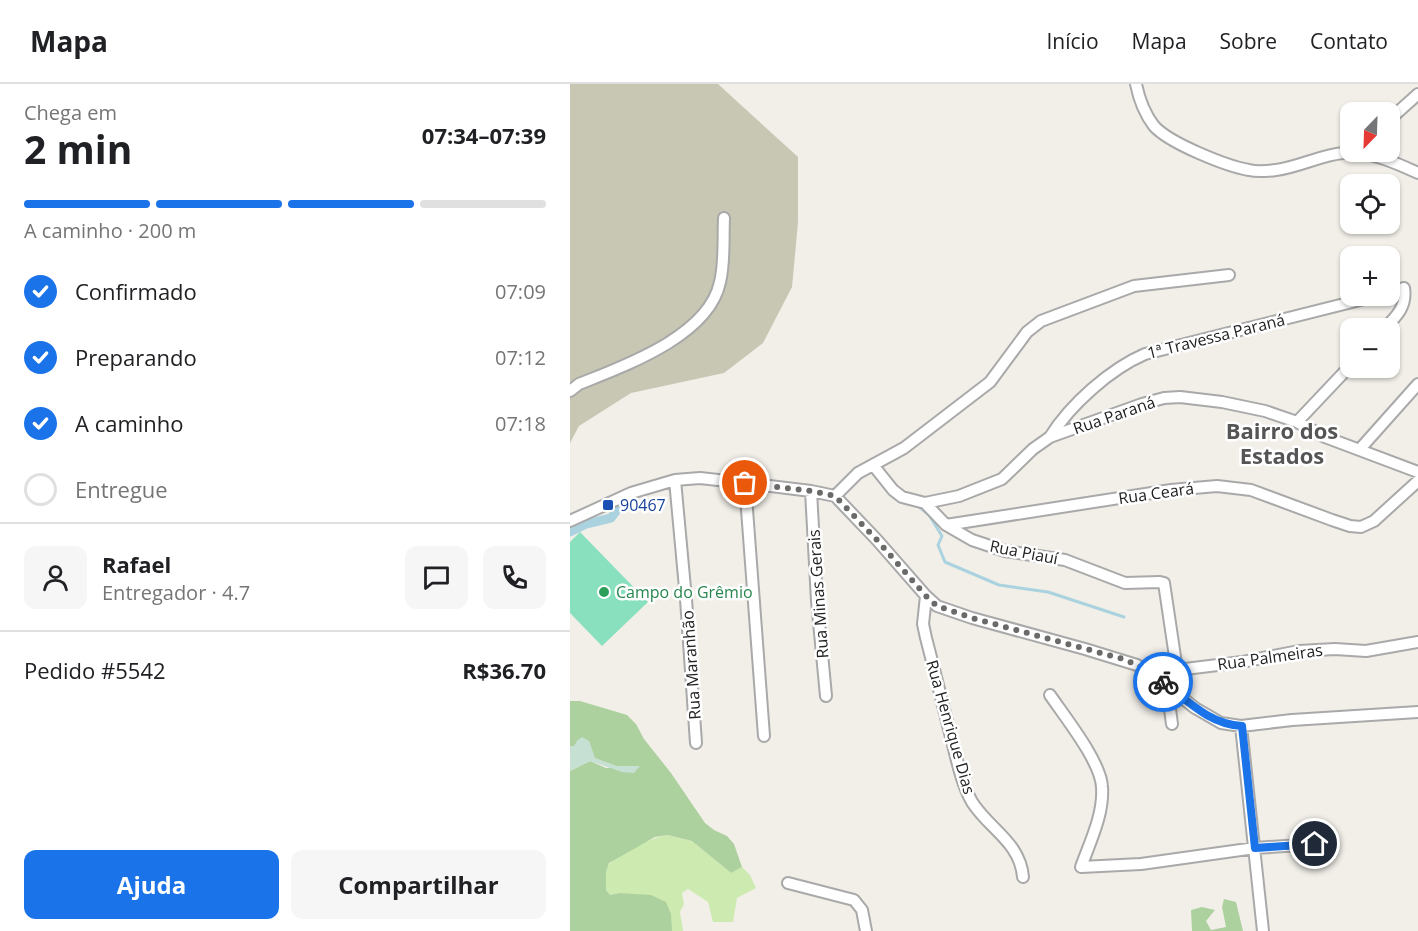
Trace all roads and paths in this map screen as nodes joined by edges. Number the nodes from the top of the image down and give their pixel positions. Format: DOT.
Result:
graph roads {
  1 [pos="1136,84"];
  2 [pos="1418,94"];
  3 [pos="1400,110"];
  4 [pos="1340,152"];
  5 [pos="1391,162"];
  6 [pos="1418,173"];
  7 [pos="724,218"];
  8 [pos="1229,275"];
  9 [pos="1400,289"];
  10 [pos="1340,305"];
  11 [pos="1393,318"];
  12 [pos="1340,377"];
  13 [pos="1418,384"];
  14 [pos="570,391"];
  15 [pos="1298,422"];
  16 [pos="1050,437"];
  17 [pos="1360,449"];
  18 [pos="873,465"];
  19 [pos="1418,472"];
  20 [pos="675,480"];
  21 [pos="1418,482"];
  22 [pos="745,483"];
  23 [pos="811,491"];
  24 [pos="835,496"];
  25 [pos="925,503"];
  26 [pos="570,521"];
  27 [pos="946,525"];
  28 [pos="926,596"];
  29 [pos="1418,642"];
  30 [pos="1177,670"];
  31 [pos="1168,687"];
  32 [pos="1050,695"];
  33 [pos="826,696"];
  34 [pos="1179,696"];
  35 [pos="1418,712"];
  36 [pos="1172,724"];
  37 [pos="1242,726"];
  38 [pos="764,736"];
  39 [pos="696,743"];
  40 [pos="1315,844"];
  41 [pos="1255,848"];
  42 [pos="1023,877"];
  43 [pos="788,883"];
  44 [pos="866,931"];
  45 [pos="1263,931"];
  1 -- 4 [label="street"];
  2 -- 3 [label="street"];
  5 -- 6 [label="street"];
  7 -- 14 [label="street"];
  8 -- 18 [label="street"];
  9 -- 11 [label="street"];
  10 -- 16 [label="street, 1ª Travessa Paraná"];
  12 -- 15 [label="street"];
  13 -- 17 [label="street"];
  15 -- 16 [label="street, Rua Paraná"];
  15 -- 17 [label="street, Rua Paraná"];
  16 -- 25 [label="street, Rua Paraná"];
  17 -- 19 [label="street, Rua Paraná"];
  18 -- 24 [label="street"];
  18 -- 25 [label="street, Rua Piauí"];
  20 -- 22 [label="street"];
  20 -- 26 [label="street"];
  20 -- 39 [label="street, Rua Maranhão"];
  21 -- 27 [label="street, Rua Ceará"];
  22 -- 23 [label="street"];
  22 -- 38 [label="street"];
  23 -- 24 [label="street"];
  23 -- 33 [label="street, Rua Minas Gerais"];
  24 -- 28 [label="street"];
  25 -- 27 [label="street, Rua Piauí"];
  27 -- 30 [label="street, Rua Piauí"];
  28 -- 31 [label="street"];
  28 -- 42 [label="street, Rua Henrique Dias"];
  29 -- 30 [label="street, Rua Palmeiras"];
  30 -- 31 [label="street"];
  31 -- 34 [label="street"];
  32 -- 41 [label="street"];
  34 -- 36 [label="street"];
  34 -- 37 [label="street"];
  35 -- 37 [label="street"];
  37 -- 41 [label="street"];
  40 -- 41 [label="street"];
  41 -- 45 [label="street"];
  43 -- 44 [label="street"];
}
